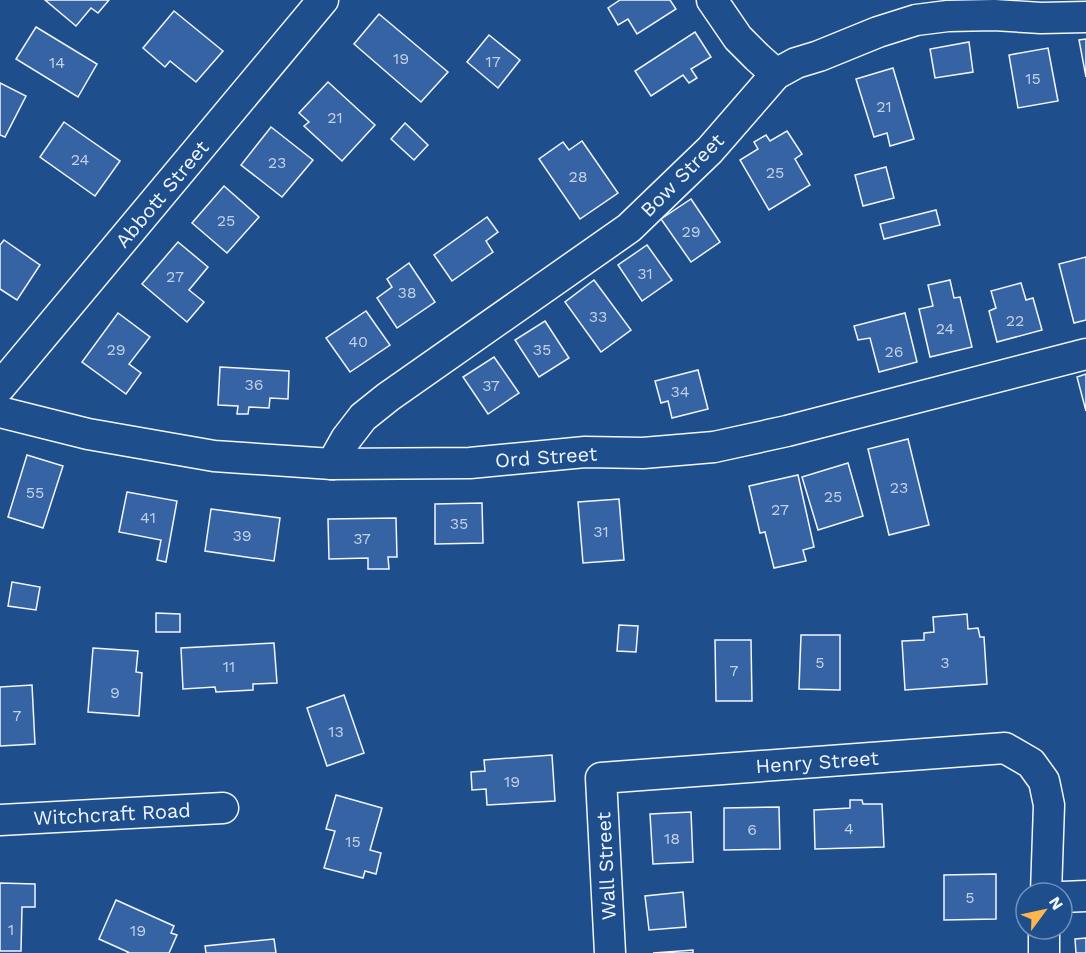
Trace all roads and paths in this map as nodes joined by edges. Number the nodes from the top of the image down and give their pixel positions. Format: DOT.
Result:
graph roads {
  1 [pos="323,0"];
  2 [pos="712,0"];
  3 [pos="1086,17"];
  4 [pos="776,74"];
  5 [pos="1086,354"];
  6 [pos="0,387"];
  7 [pos="0,412"];
  8 [pos="332,464"];
  9 [pos="601,778"];
  10 [pos="223,808"];
  11 [pos="0,820"];
  12 [pos="1047,881"];
  13 [pos="610,953"];
  1 -- 6 [label="street, Abbott Street"];
  2 -- 4 [label="street"];
  3 -- 4 [label="street, Bow Street"];
  4 -- 8 [label="street, Bow Street"];
  5 -- 8 [label="street, Ord Street"];
  7 -- 8 [label="street, Ord Street"];
  9 -- 12 [label="street, Henry Street"];
  9 -- 13 [label="street, Wall Street"];
  10 -- 11 [label="street, Witchcraft Road"];
}
